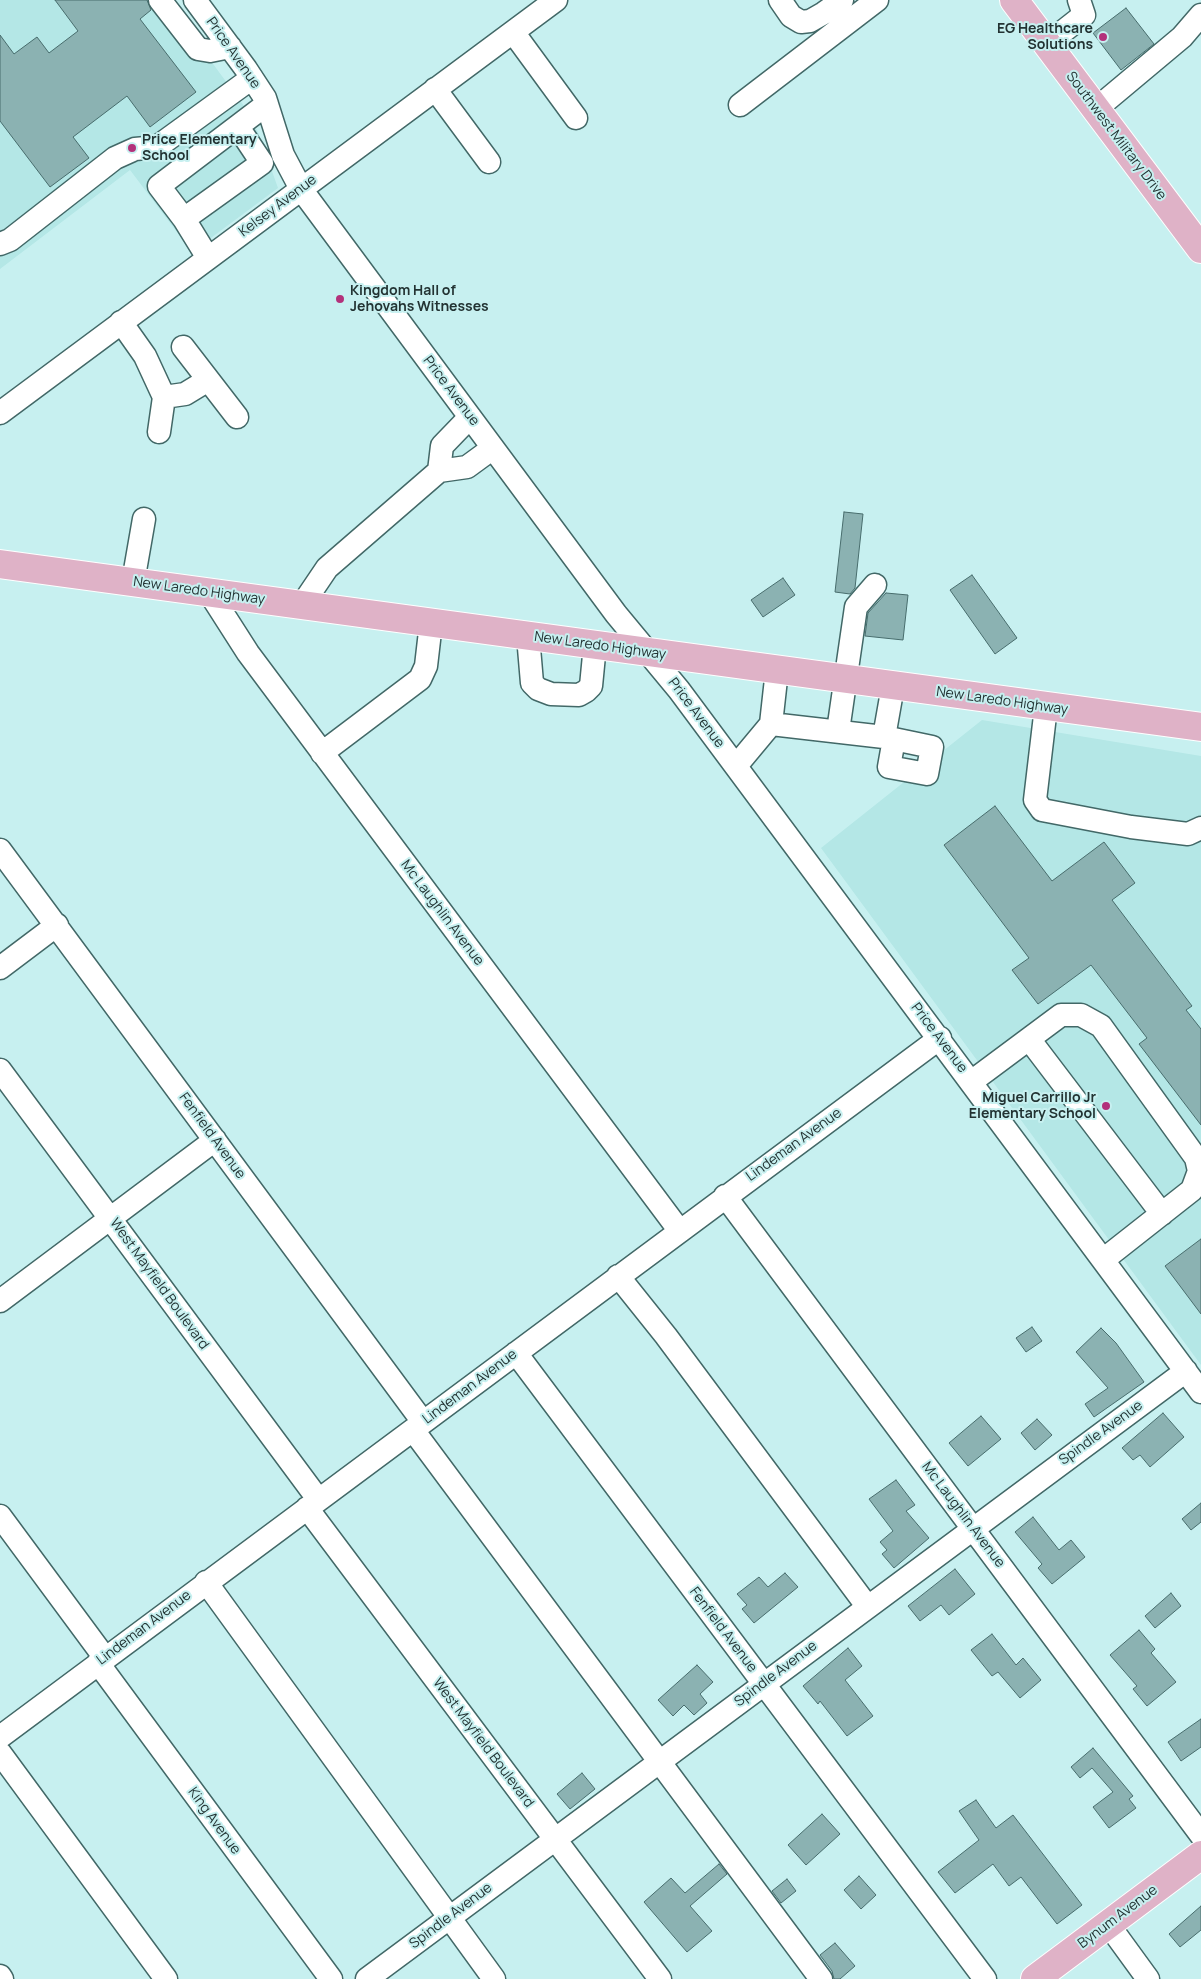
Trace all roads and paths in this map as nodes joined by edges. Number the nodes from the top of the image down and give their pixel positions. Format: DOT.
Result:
graph roads {
  1 [pos="160,0"];
  2 [pos="194,0"];
  3 [pos="556,0"];
  4 [pos="780,0"];
  5 [pos="842,0"];
  6 [pos="877,0"];
  7 [pos="1014,0"];
  8 [pos="1079,0"];
  9 [pos="1201,16"];
  10 [pos="512,32"];
  11 [pos="1047,44"];
  12 [pos="230,47"];
  13 [pos="252,78"];
  14 [pos="435,89"];
  15 [pos="266,104"];
  16 [pos="740,105"];
  17 [pos="1096,109"];
  18 [pos="576,118"];
  19 [pos="238,127"];
  20 [pos="489,162"];
  21 [pos="301,189"];
  22 [pos="184,219"];
  23 [pos="0,244"];
  24 [pos="1201,249"];
  25 [pos="208,258"];
  26 [pos="121,322"];
  27 [pos="183,347"];
  28 [pos="208,380"];
  29 [pos="164,397"];
  30 [pos="0,412"];
  31 [pos="237,417"];
  32 [pos="470,417"];
  33 [pos="159,432"];
  34 [pos="493,448"];
  35 [pos="439,471"];
  36 [pos="144,519"];
  37 [pos="0,564"];
  38 [pos="133,582"];
  39 [pos="875,585"];
  40 [pos="209,592"];
  41 [pos="302,605"];
  42 [pos="431,623"];
  43 [pos="528,636"];
  44 [pos="594,645"];
  45 [pos="648,652"];
  46 [pos="777,670"];
  47 [pos="846,679"];
  48 [pos="893,686"];
  49 [pos="1046,707"];
  50 [pos="771,724"];
  51 [pos="1201,727"];
  52 [pos="838,731"];
  53 [pos="322,753"];
  54 [pos="736,766"];
  55 [pos="1201,828"];
  56 [pos="0,850"];
  57 [pos="57,925"];
  58 [pos="0,968"];
  59 [pos="940,1038"];
  60 [pos="1029,1039"];
  61 [pos="0,1070"];
  62 [pos="972,1082"];
  63 [pos="215,1140"];
  64 [pos="725,1196"];
  65 [pos="1162,1214"];
  66 [pos="110,1218"];
  67 [pos="679,1230"];
  68 [pos="1103,1260"];
  69 [pos="618,1276"];
  70 [pos="0,1301"];
  71 [pos="516,1353"];
  72 [pos="1186,1371"];
  73 [pos="1201,1392"];
  74 [pos="418,1426"];
  75 [pos="312,1504"];
  76 [pos="0,1516"];
  77 [pos="973,1528"];
  78 [pos="206,1582"];
  79 [pos="867,1606"];
  80 [pos="101,1660"];
  81 [pos="764,1684"];
  82 [pos="1,1739"];
  83 [pos="660,1761"];
  84 [pos="1201,1835"];
  85 [pos="555,1839"];
  86 [pos="1201,1855"];
  87 [pos="449,1918"];
  88 [pos="1108,1924"];
  89 [pos="0,1976"];
  90 [pos="2,1979"];
  91 [pos="166,1979"];
  92 [pos="331,1979"];
  93 [pos="367,1979"];
  94 [pos="494,1979"];
  95 [pos="660,1979"];
  96 [pos="821,1979"];
  97 [pos="985,1979"];
  98 [pos="1035,1979"];
  99 [pos="1148,1979"];
  1 -- 12 [label="street"];
  2 -- 12 [label="street, Price Avenue"];
  3 -- 10 [label="street, Kelsey Avenue"];
  4 -- 5 [label="street"];
  6 -- 16 [label="street"];
  7 -- 11 [label="main road, Southwest Military Drive"];
  8 -- 11 [label="street"];
  9 -- 17 [label="street"];
  10 -- 14 [label="street, Kelsey Avenue"];
  10 -- 18 [label="street"];
  11 -- 17 [label="main road, Southwest Military Drive"];
  12 -- 13 [label="street, Price Avenue"];
  13 -- 15 [label="street, Price Avenue"];
  13 -- 23 [label="street"];
  14 -- 20 [label="street"];
  14 -- 21 [label="street, Kelsey Avenue"];
  15 -- 19 [label="street"];
  15 -- 21 [label="street, Price Avenue"];
  17 -- 24 [label="main road, Southwest Military Drive"];
  19 -- 22 [label="street"];
  19 -- 22 [label="street"];
  21 -- 25 [label="street, Kelsey Avenue"];
  21 -- 32 [label="street, Price Avenue"];
  22 -- 25 [label="street"];
  25 -- 26 [label="street, Kelsey Avenue"];
  26 -- 29 [label="street"];
  26 -- 30 [label="street, Kelsey Avenue"];
  27 -- 28 [label="street"];
  28 -- 29 [label="street"];
  28 -- 31 [label="street"];
  29 -- 33 [label="street"];
  32 -- 34 [label="street, Price Avenue"];
  32 -- 35 [label="street"];
  34 -- 35 [label="street"];
  34 -- 45 [label="street, Price Avenue"];
  35 -- 41 [label="street"];
  36 -- 38 [label="street"];
  37 -- 38 [label="main road, New Laredo Highway"];
  38 -- 40 [label="main road, New Laredo Highway"];
  39 -- 47 [label="street"];
  40 -- 41 [label="main road, New Laredo Highway"];
  40 -- 53 [label="street, Mc Laughlin Avenue"];
  41 -- 42 [label="main road, New Laredo Highway"];
  42 -- 43 [label="main road, New Laredo Highway"];
  42 -- 53 [label="street"];
  43 -- 44 [label="main road, New Laredo Highway"];
  43 -- 44 [label="street"];
  44 -- 45 [label="main road, New Laredo Highway"];
  45 -- 46 [label="main road, New Laredo Highway"];
  45 -- 54 [label="street, Price Avenue"];
  46 -- 47 [label="main road, New Laredo Highway"];
  46 -- 50 [label="street"];
  47 -- 48 [label="main road, New Laredo Highway"];
  47 -- 52 [label="street"];
  48 -- 49 [label="main road, New Laredo Highway"];
  48 -- 52 [label="street"];
  49 -- 51 [label="main road, New Laredo Highway"];
  49 -- 55 [label="street"];
  50 -- 52 [label="street"];
  50 -- 54 [label="street"];
  53 -- 67 [label="street, Mc Laughlin Avenue"];
  54 -- 59 [label="street, Price Avenue"];
  56 -- 57 [label="street, Fenfield Avenue"];
  57 -- 58 [label="street"];
  57 -- 63 [label="street, Fenfield Avenue"];
  59 -- 62 [label="street, Price Avenue"];
  59 -- 64 [label="street, Lindeman Avenue"];
  60 -- 62 [label="street"];
  60 -- 65 [label="street"];
  60 -- 65 [label="street"];
  61 -- 66 [label="street, West Mayfield Boulevard"];
  62 -- 68 [label="street, Price Avenue"];
  63 -- 66 [label="street"];
  63 -- 74 [label="street, Fenfield Avenue"];
  64 -- 67 [label="street, Lindeman Avenue"];
  64 -- 77 [label="street, Mc Laughlin Avenue"];
  65 -- 68 [label="street"];
  66 -- 70 [label="street"];
  66 -- 75 [label="street, West Mayfield Boulevard"];
  67 -- 69 [label="street, Lindeman Avenue"];
  68 -- 72 [label="street, Price Avenue"];
  69 -- 71 [label="street, Lindeman Avenue"];
  69 -- 79 [label="street"];
  71 -- 74 [label="street, Lindeman Avenue"];
  71 -- 81 [label="street, Fenfield Avenue"];
  72 -- 73 [label="street, Price Avenue"];
  72 -- 77 [label="street, Spindle Avenue"];
  74 -- 75 [label="street, Lindeman Avenue"];
  74 -- 83 [label="street, Fenfield Avenue"];
  75 -- 78 [label="street, Lindeman Avenue"];
  75 -- 85 [label="street, West Mayfield Boulevard"];
  76 -- 80 [label="street, King Avenue"];
  77 -- 79 [label="street, Spindle Avenue"];
  77 -- 84 [label="street, Mc Laughlin Avenue"];
  78 -- 80 [label="street, Lindeman Avenue"];
  78 -- 87 [label="street"];
  79 -- 81 [label="street, Spindle Avenue"];
  80 -- 82 [label="street, Lindeman Avenue"];
  80 -- 92 [label="street, King Avenue"];
  81 -- 83 [label="street, Spindle Avenue"];
  81 -- 97 [label="street, Fenfield Avenue"];
  82 -- 91 [label="street"];
  83 -- 85 [label="street, Spindle Avenue"];
  83 -- 96 [label="street, Fenfield Avenue"];
  85 -- 87 [label="street, Spindle Avenue"];
  85 -- 95 [label="street, West Mayfield Boulevard"];
  86 -- 88 [label="main road, Bynum Avenue"];
  87 -- 93 [label="street, Spindle Avenue"];
  87 -- 94 [label="street"];
  88 -- 98 [label="main road, Bynum Avenue"];
  88 -- 99 [label="street"];
  89 -- 90 [label="street"];
}
